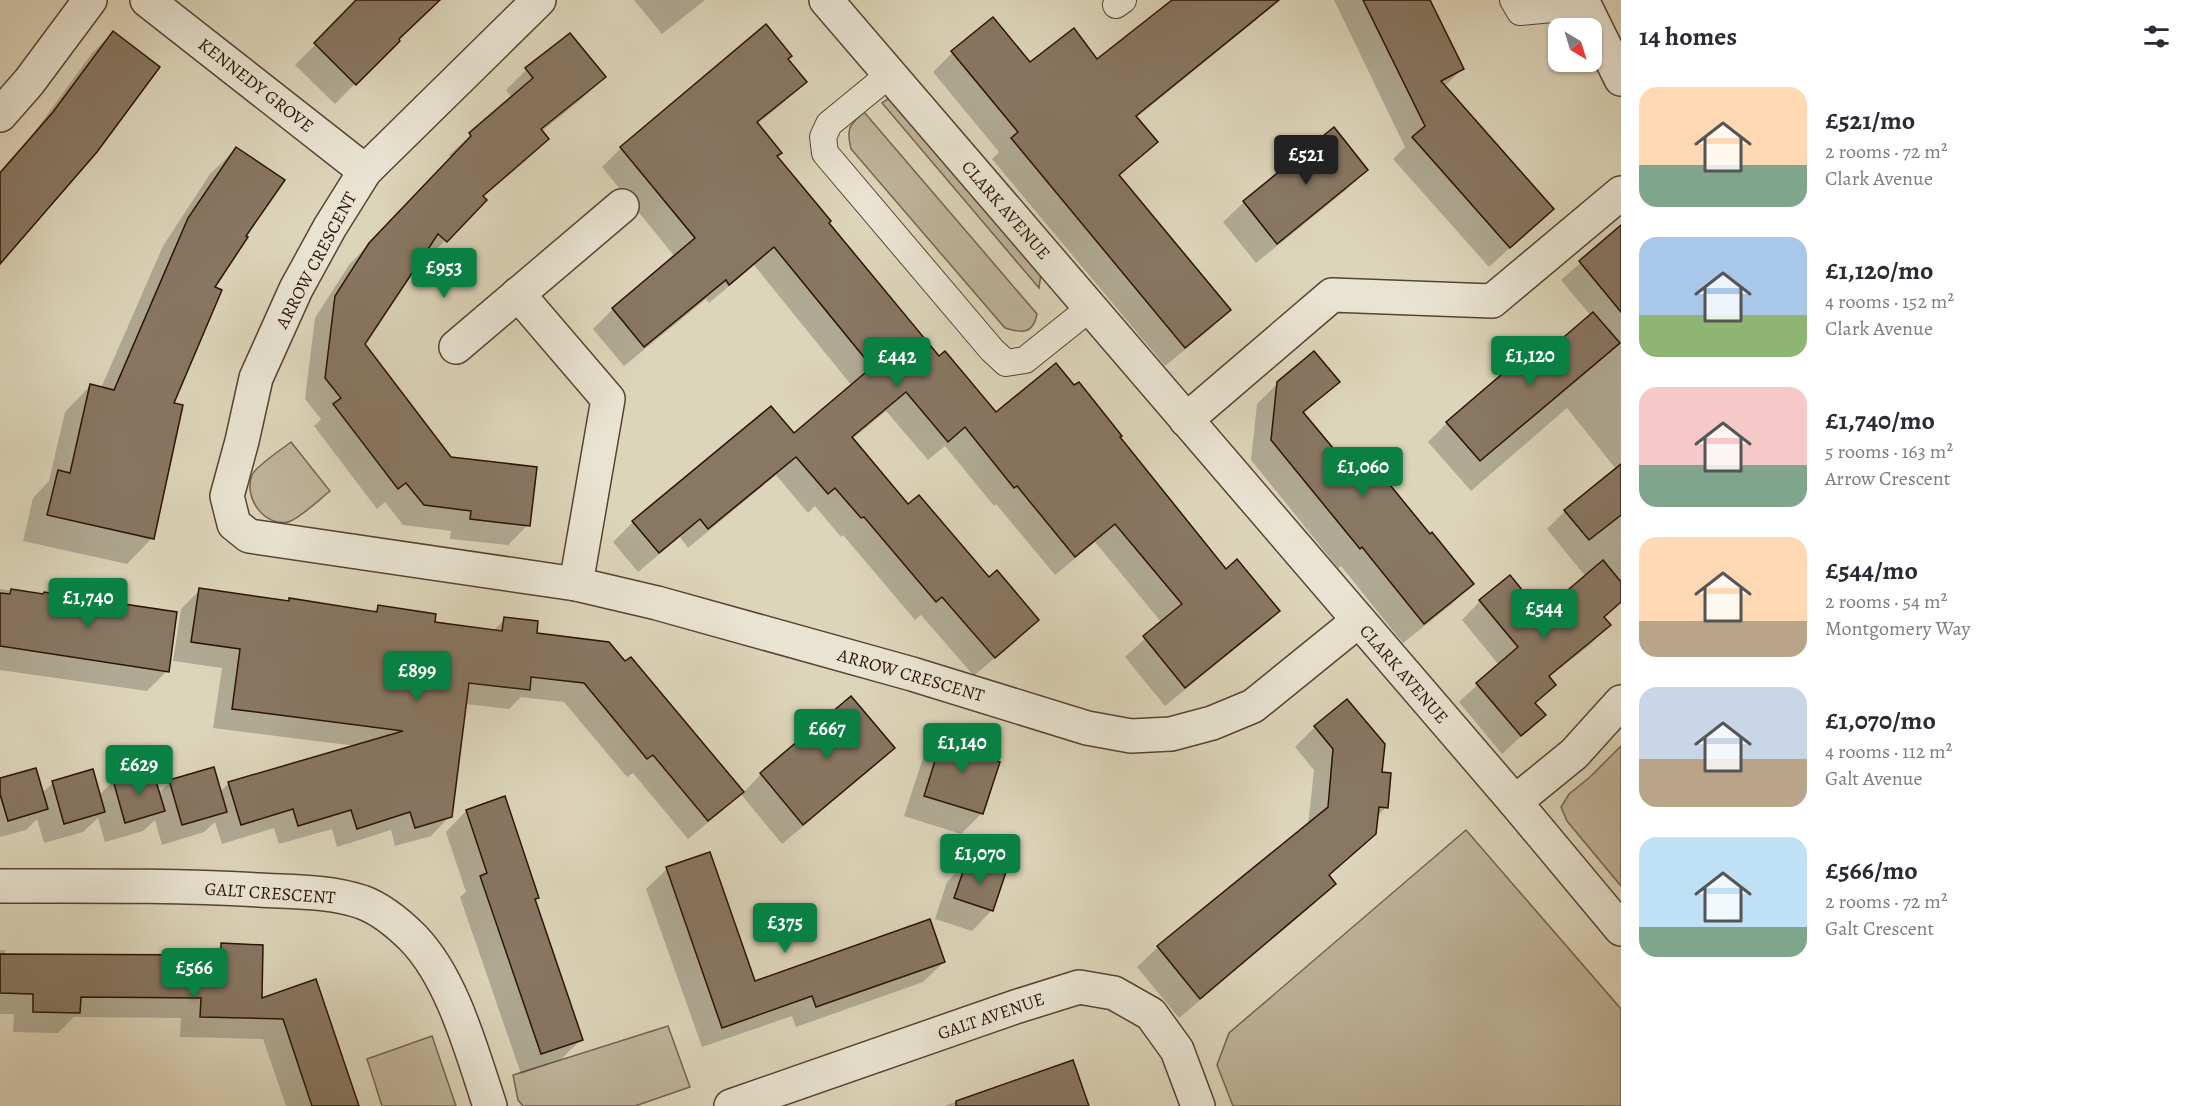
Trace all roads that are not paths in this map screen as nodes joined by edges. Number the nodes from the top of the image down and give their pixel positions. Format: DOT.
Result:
graph roads {
  1 [pos="90,0"];
  2 [pos="147,0"];
  3 [pos="539,0"];
  4 [pos="826,0"];
  5 [pos="1514,0"];
  6 [pos="1583,3"];
  7 [pos="890,74"];
  8 [pos="1621,80"];
  9 [pos="0,115"];
  10 [pos="365,171"];
  11 [pos="1621,194"];
  12 [pos="622,206"];
  13 [pos="518,294"];
  14 [pos="1090,308"];
  15 [pos="456,347"];
  16 [pos="1186,420"];
  17 [pos="576,584"];
  18 [pos="1358,621"];
  19 [pos="1621,702"];
  20 [pos="1515,802"];
  21 [pos="0,886"];
  22 [pos="1621,929"];
  23 [pos="490,1106"];
  24 [pos="731,1106"];
  25 [pos="1198,1106"];
  1 -- 9 [label="street"];
  2 -- 10 [label="street, KENNEDY GROVE"];
  3 -- 10 [label="street, ARROW CRESCENT"];
  4 -- 7 [label="street, CLARK AVENUE"];
  5 -- 6 [label="lane"];
  6 -- 8 [label="street"];
  7 -- 14 [label="street, CLARK AVENUE"];
  7 -- 14 [label="lane"];
  10 -- 17 [label="street, ARROW CRESCENT"];
  11 -- 16 [label="street"];
  12 -- 13 [label="street"];
  13 -- 15 [label="street"];
  13 -- 17 [label="street"];
  14 -- 16 [label="street, CLARK AVENUE"];
  16 -- 18 [label="street, CLARK AVENUE"];
  17 -- 18 [label="street, ARROW CRESCENT"];
  18 -- 20 [label="street, CLARK AVENUE"];
  19 -- 20 [label="street"];
  20 -- 22 [label="street, CLARK AVENUE"];
  21 -- 23 [label="street, GALT CRESCENT"];
  24 -- 25 [label="street, GALT AVENUE"];
}
